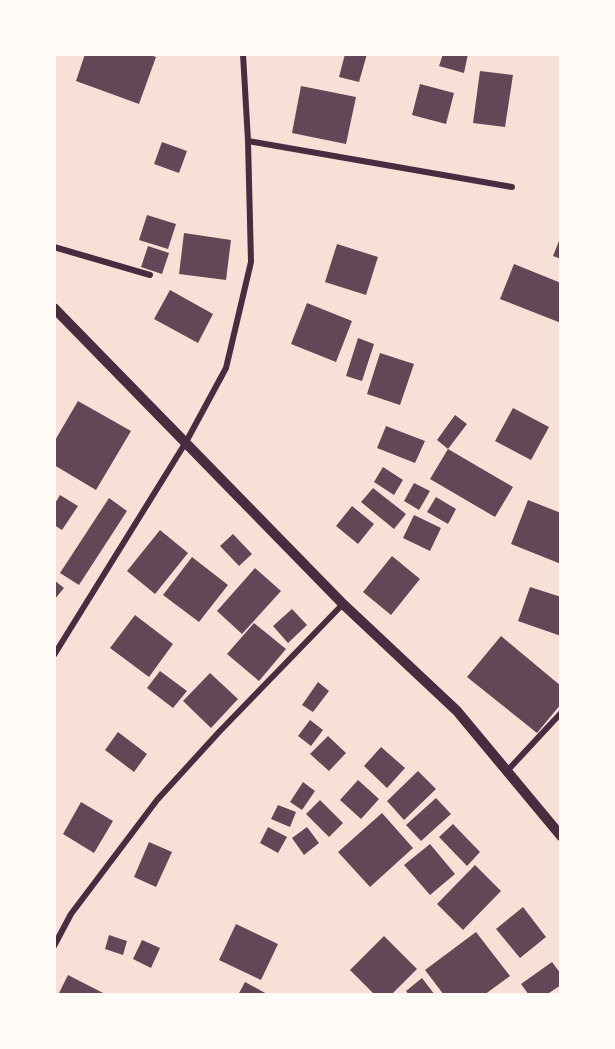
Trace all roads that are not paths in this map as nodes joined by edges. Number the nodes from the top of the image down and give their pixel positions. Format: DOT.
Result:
graph roads {
  1 [pos="243,54"];
  2 [pos="248,141"];
  3 [pos="512,187"];
  4 [pos="54,247"];
  5 [pos="150,275"];
  6 [pos="54,308"];
  7 [pos="186,442"];
  8 [pos="344,604"];
  9 [pos="54,655"];
  10 [pos="561,713"];
  11 [pos="508,770"];
  12 [pos="561,836"];
  13 [pos="54,946"];
  1 -- 2 [label="street"];
  2 -- 3 [label="street"];
  2 -- 7 [label="street"];
  4 -- 5 [label="street"];
  6 -- 7 [label="street"];
  7 -- 8 [label="street"];
  7 -- 9 [label="street"];
  8 -- 11 [label="street"];
  8 -- 13 [label="street"];
  10 -- 11 [label="street"];
  11 -- 12 [label="street"];
}
